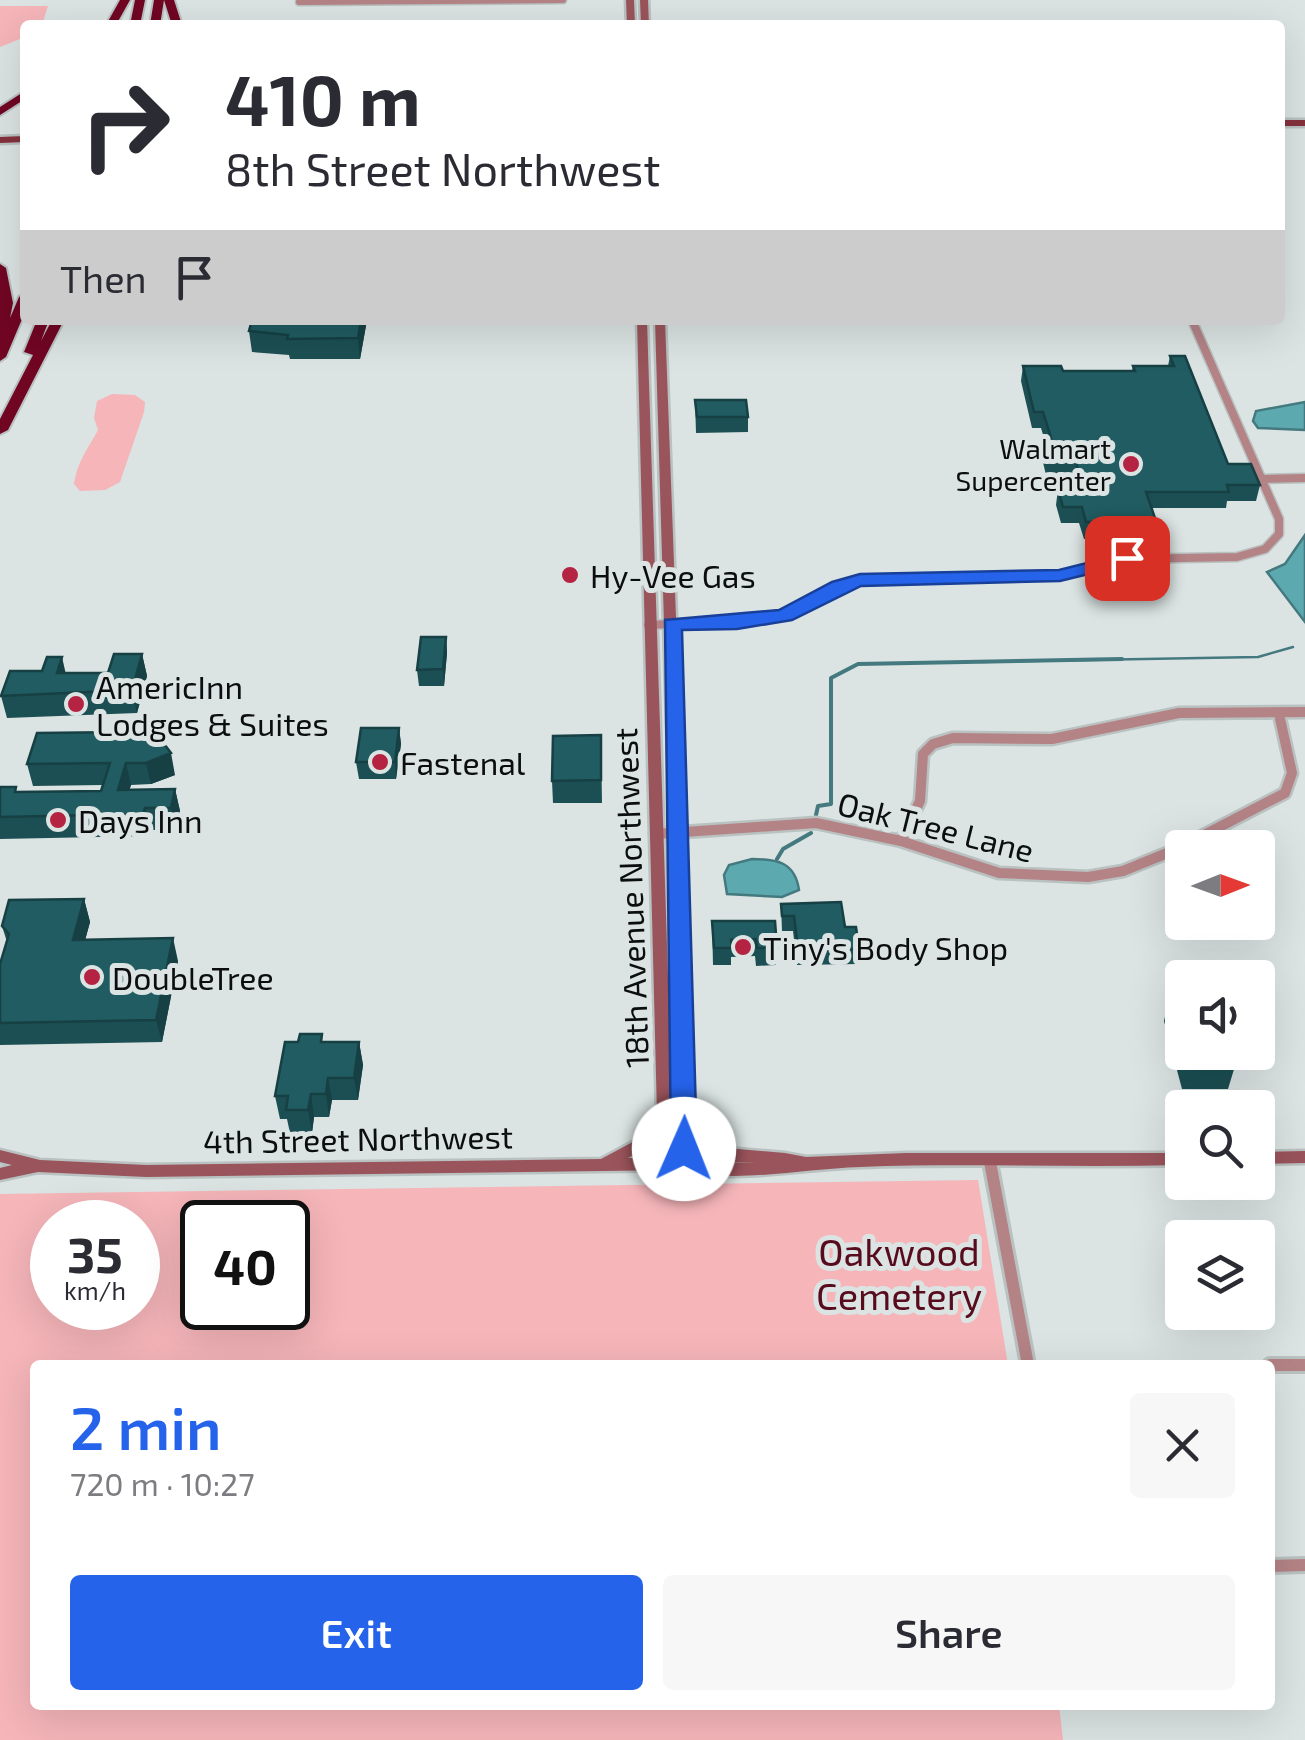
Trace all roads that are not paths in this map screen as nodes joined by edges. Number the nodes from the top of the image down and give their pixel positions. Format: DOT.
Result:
graph roads {
  1 [pos="563,0"];
  2 [pos="299,2"];
  3 [pos="0,268"];
  4 [pos="20,309"];
  5 [pos="41,325"];
  6 [pos="55,325"];
  7 [pos="642,325"];
  8 [pos="660,325"];
  9 [pos="1194,325"];
  10 [pos="0,336"];
  11 [pos="0,357"];
  12 [pos="0,431"];
  13 [pos="1305,478"];
  14 [pos="1262,479"];
  15 [pos="672,624"];
  16 [pos="648,625"];
  17 [pos="1305,712"];
  18 [pos="1279,714"];
  19 [pos="655,834"];
  20 [pos="678,834"];
  21 [pos="901,840"];
  22 [pos="678,944"];
  23 [pos="659,945"];
  24 [pos="664,1117"];
  25 [pos="687,1130"];
  26 [pos="0,1156"];
  27 [pos="714,1156"];
  28 [pos="1275,1158"];
  29 [pos="1305,1158"];
  30 [pos="1165,1159"];
  31 [pos="990,1162"];
  32 [pos="811,1163"];
  33 [pos="677,1164"];
  34 [pos="594,1165"];
  35 [pos="40,1166"];
  36 [pos="0,1174"];
  37 [pos="1027,1360"];
  38 [pos="1275,1365"];
  39 [pos="1305,1365"];
  40 [pos="1305,1565"];
  41 [pos="1275,1566"];
  1 -- 2 [label="street"];
  3 -- 10 [label="highway"];
  4 -- 11 [label="highway"];
  5 -- 12 [label="highway"];
  6 -- 12 [label="highway"];
  7 -- 16 [label="street, 18th Avenue Northwest"];
  8 -- 15 [label="street, 18th Avenue Northwest"];
  9 -- 14 [label="street"];
  13 -- 14 [label="street"];
  14 -- 15 [label="street"];
  15 -- 16 [label="street"];
  15 -- 20 [label="street, 18th Avenue Northwest"];
  16 -- 19 [label="street, 18th Avenue Northwest"];
  17 -- 18 [label="street"];
  18 -- 21 [label="street"];
  18 -- 21 [label="street, Oak Tree Lane"];
  19 -- 20 [label="street, Oak Tree Lane"];
  19 -- 23 [label="street, 18th Avenue Northwest"];
  20 -- 21 [label="street, Oak Tree Lane"];
  20 -- 22 [label="street, 18th Avenue Northwest"];
  22 -- 23 [label="street"];
  22 -- 25 [label="street, 18th Avenue Northwest"];
  23 -- 24 [label="street, 18th Avenue Northwest"];
  24 -- 33 [label="street, 18th Avenue Northwest"];
  24 -- 34 [label="street"];
  25 -- 27 [label="street"];
  25 -- 33 [label="street, 18th Avenue Northwest"];
  26 -- 35 [label="street, 4th Street Northwest"];
  27 -- 32 [label="street, 4th Street Northwest"];
  27 -- 33 [label="street, 4th Street Northwest"];
  28 -- 29 [label="street"];
  30 -- 31 [label="street, 4th Street Northwest"];
  31 -- 32 [label="street, 4th Street Northwest"];
  31 -- 37 [label="street"];
  32 -- 33 [label="street, 4th Street Northwest"];
  33 -- 34 [label="street, 4th Street Northwest"];
  34 -- 35 [label="street, 4th Street Northwest"];
  35 -- 36 [label="street, 4th Street Northwest"];
  38 -- 39 [label="street"];
  40 -- 41 [label="street"];
}
